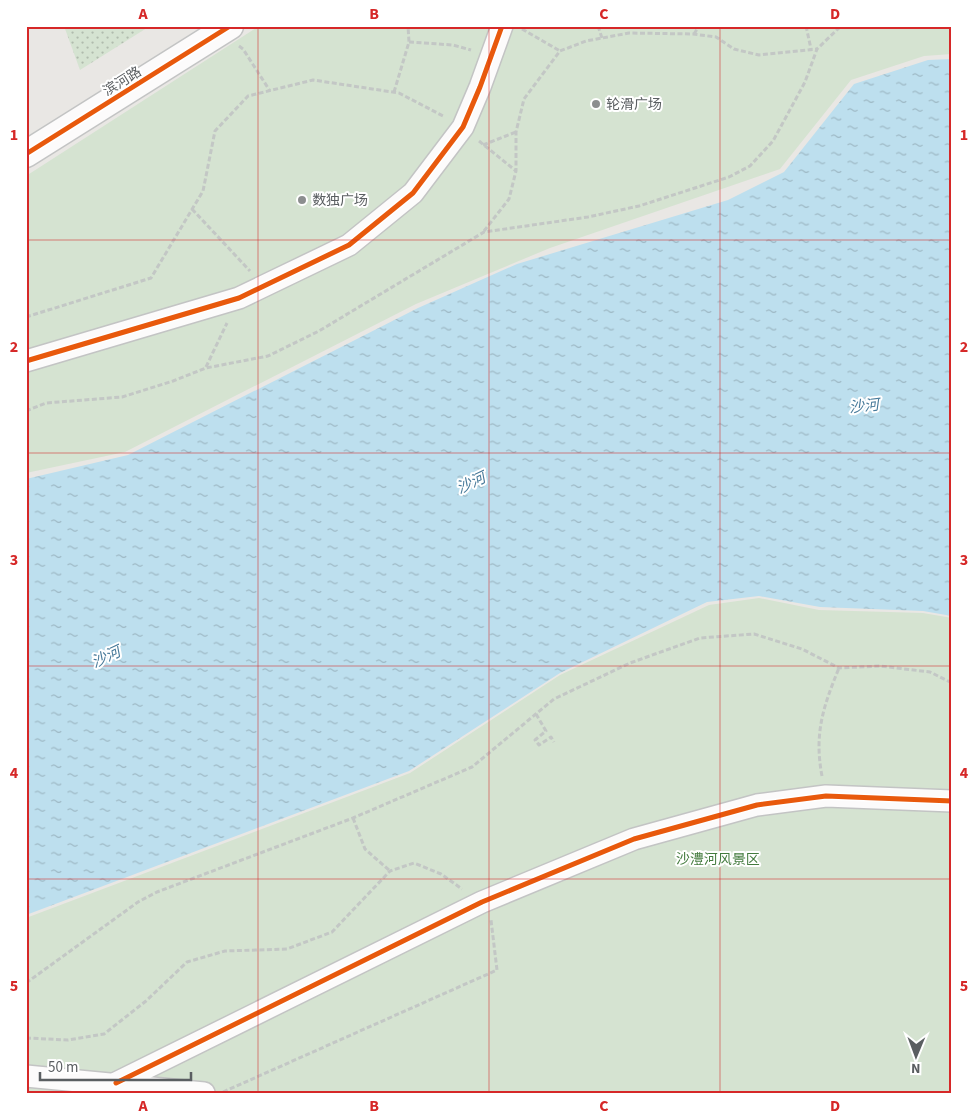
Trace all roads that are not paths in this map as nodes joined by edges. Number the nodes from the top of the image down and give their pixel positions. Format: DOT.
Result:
graph roads {
  1 [pos="502,26"];
  2 [pos="225,29"];
  3 [pos="26,154"];
  4 [pos="26,361"];
  5 [pos="952,801"];
  6 [pos="26,1076"];
  7 [pos="116,1084"];
  8 [pos="204,1093"];
  1 -- 4 [label="street"];
  2 -- 3 [label="street, 滨河路"];
  5 -- 7 [label="street"];
  6 -- 7 [label="street"];
  7 -- 8 [label="street"];
}
